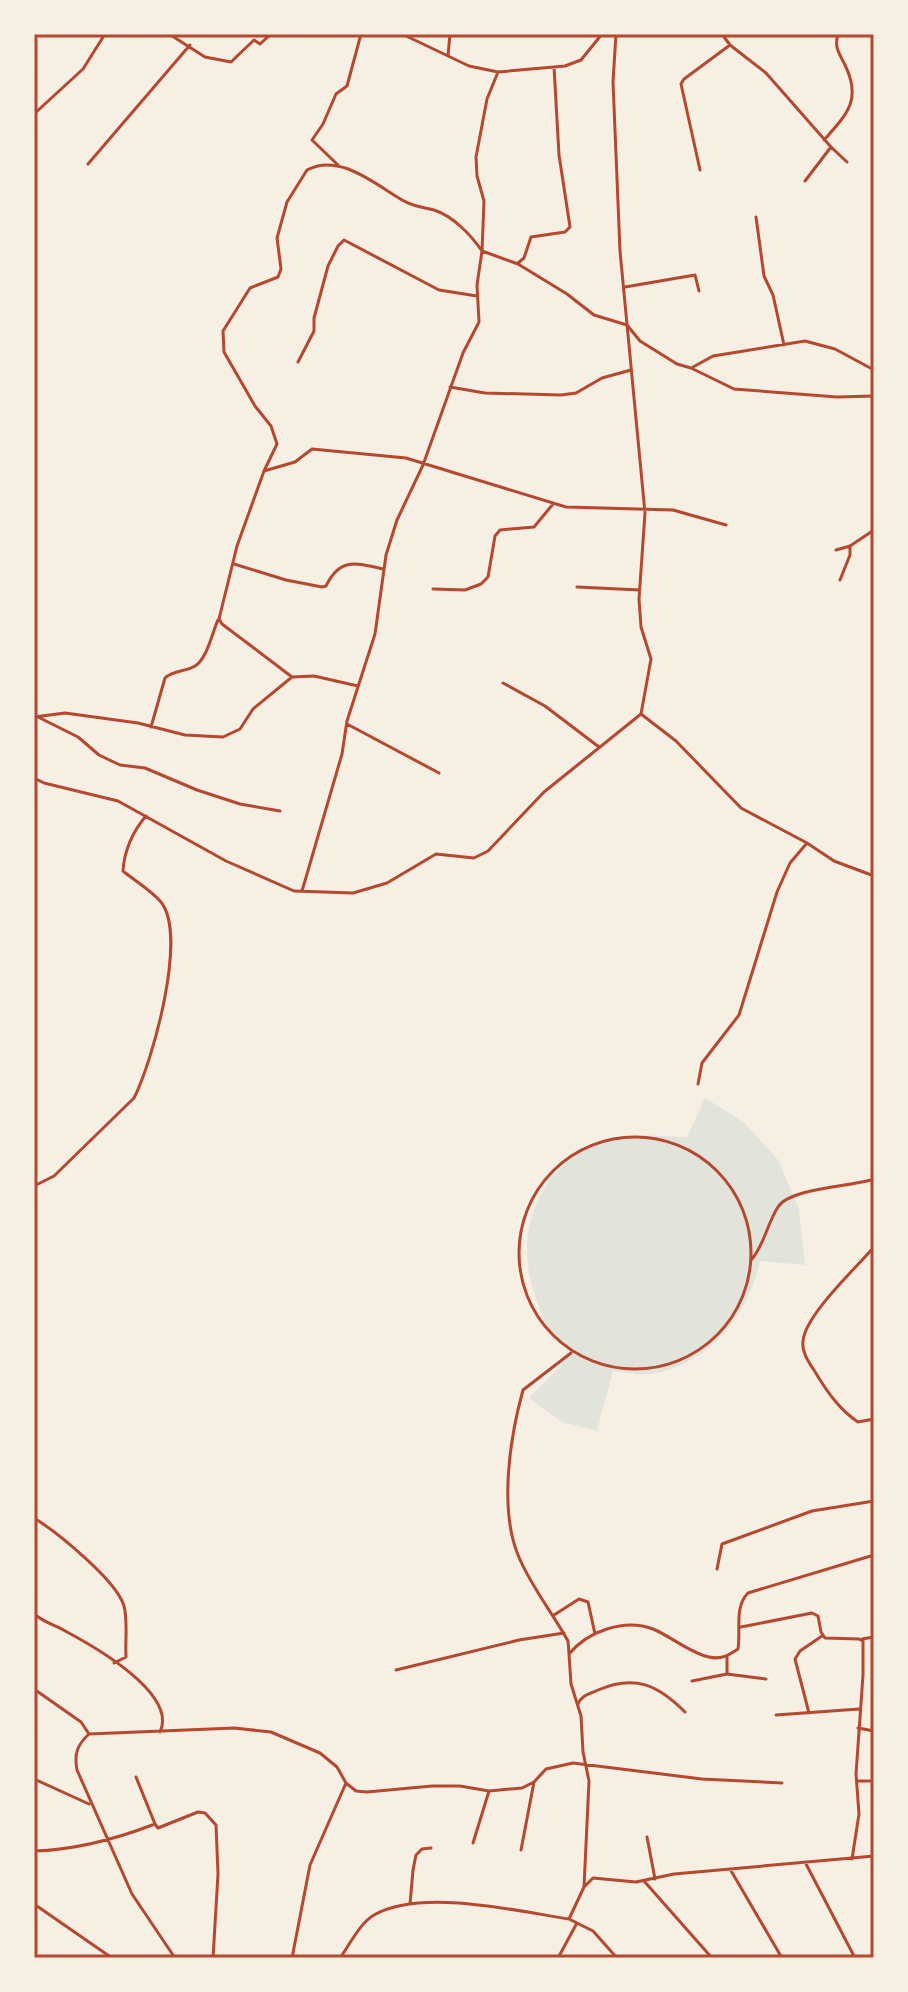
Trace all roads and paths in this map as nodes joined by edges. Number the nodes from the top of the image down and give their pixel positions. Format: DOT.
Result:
graph roads {
  1 [pos="105,34"];
  2 [pos="169,34"];
  3 [pos="254,34"];
  4 [pos="271,34"];
  5 [pos="361,34"];
  6 [pos="402,34"];
  7 [pos="450,34"];
  8 [pos="602,34"];
  9 [pos="616,34"];
  10 [pos="722,34"];
  11 [pos="838,34"];
  12 [pos="254,40"];
  13 [pos="190,45"];
  14 [pos="730,45"];
  15 [pos="448,56"];
  16 [pos="554,67"];
  17 [pos="498,72"];
  18 [pos="34,114"];
  19 [pos="824,140"];
  20 [pos="831,147"];
  21 [pos="847,162"];
  22 [pos="88,164"];
  23 [pos="341,168"];
  24 [pos="700,170"];
  25 [pos="805,181"];
  26 [pos="756,217"];
  27 [pos="482,251"];
  28 [pos="516,263"];
  29 [pos="625,287"];
  30 [pos="699,291"];
  31 [pos="477,296"];
  32 [pos="627,325"];
  33 [pos="784,345"];
  34 [pos="298,362"];
  35 [pos="691,368"];
  36 [pos="631,370"];
  37 [pos="874,370"];
  38 [pos="450,387"];
  39 [pos="874,396"];
  40 [pos="424,463"];
  41 [pos="264,471"];
  42 [pos="553,504"];
  43 [pos="645,509"];
  44 [pos="726,525"];
  45 [pos="874,530"];
  46 [pos="850,546"];
  47 [pos="836,550"];
  48 [pos="233,563"];
  49 [pos="383,569"];
  50 [pos="840,580"];
  51 [pos="577,587"];
  52 [pos="433,589"];
  53 [pos="640,590"];
  54 [pos="219,619"];
  55 [pos="292,677"];
  56 [pos="503,683"];
  57 [pos="358,686"];
  58 [pos="641,714"];
  59 [pos="35,716"];
  60 [pos="347,724"];
  61 [pos="151,727"];
  62 [pos="599,747"];
  63 [pos="439,773"];
  64 [pos="34,778"];
  65 [pos="280,811"];
  66 [pos="146,816"];
  67 [pos="807,843"];
  68 [pos="874,876"];
  69 [pos="302,891"];
  70 [pos="698,1084"];
  71 [pos="874,1179"];
  72 [pos="34,1186"];
  73 [pos="874,1247"];
  74 [pos="752,1259"];
  75 [pos="571,1353"];
  76 [pos="874,1419"];
  77 [pos="874,1501"];
  78 [pos="34,1518"];
  79 [pos="874,1555"];
  80 [pos="717,1569"];
  81 [pos="34,1614"];
  82 [pos="554,1615"];
  83 [pos="740,1627"];
  84 [pos="564,1633"];
  85 [pos="595,1634"];
  86 [pos="822,1636"];
  87 [pos="874,1637"];
  88 [pos="862,1639"];
  89 [pos="569,1654"];
  90 [pos="727,1657"];
  91 [pos="114,1663"];
  92 [pos="396,1670"];
  93 [pos="727,1674"];
  94 [pos="766,1679"];
  95 [pos="692,1681"];
  96 [pos="34,1689"];
  97 [pos="578,1704"];
  98 [pos="859,1709"];
  99 [pos="685,1712"];
  100 [pos="809,1713"];
  101 [pos="776,1715"];
  102 [pos="858,1728"];
  103 [pos="874,1731"];
  104 [pos="160,1732"];
  105 [pos="89,1734"];
  106 [pos="587,1765"];
  107 [pos="136,1777"];
  108 [pos="34,1779"];
  109 [pos="857,1781"];
  110 [pos="874,1781"];
  111 [pos="534,1782"];
  112 [pos="346,1783"];
  113 [pos="782,1783"];
  114 [pos="489,1791"];
  115 [pos="91,1804"];
  116 [pos="155,1824"];
  117 [pos="647,1837"];
  118 [pos="108,1839"];
  119 [pos="473,1843"];
  120 [pos="431,1848"];
  121 [pos="521,1850"];
  122 [pos="34,1851"];
  123 [pos="874,1856"];
  124 [pos="852,1859"];
  125 [pos="805,1862"];
  126 [pos="730,1869"];
  127 [pos="655,1879"];
  128 [pos="644,1881"];
  129 [pos="584,1887"];
  130 [pos="34,1904"];
  131 [pos="410,1904"];
  132 [pos="569,1919"];
  133 [pos="577,1923"];
  134 [pos="112,1958"];
  135 [pos="175,1958"];
  136 [pos="213,1958"];
  137 [pos="292,1958"];
  138 [pos="340,1958"];
  139 [pos="558,1958"];
  140 [pos="617,1958"];
  141 [pos="712,1958"];
  142 [pos="782,1958"];
  143 [pos="855,1958"];
  1 -- 18 [label="street"];
  2 -- 13 [label="street"];
  3 -- 12 [label="street"];
  4 -- 12 [label="street"];
  5 -- 23 [label="street"];
  6 -- 15 [label="street"];
  7 -- 15 [label="street"];
  8 -- 16 [label="street"];
  9 -- 29 [label="street"];
  10 -- 14 [label="street"];
  11 -- 19 [label="street"];
  12 -- 13 [label="street"];
  13 -- 22 [label="street"];
  14 -- 19 [label="street"];
  14 -- 24 [label="street"];
  15 -- 17 [label="street"];
  16 -- 17 [label="street"];
  16 -- 28 [label="street"];
  17 -- 27 [label="street"];
  19 -- 20 [label="street"];
  20 -- 21 [label="street"];
  20 -- 25 [label="street"];
  23 -- 27 [label="street"];
  23 -- 41 [label="street"];
  26 -- 33 [label="street"];
  27 -- 28 [label="street"];
  27 -- 31 [label="street"];
  28 -- 32 [label="street"];
  29 -- 30 [label="street"];
  29 -- 32 [label="street"];
  31 -- 34 [label="street"];
  31 -- 38 [label="street"];
  32 -- 35 [label="street"];
  32 -- 36 [label="street"];
  33 -- 35 [label="street"];
  33 -- 37 [label="street"];
  35 -- 39 [label="street"];
  36 -- 38 [label="street"];
  36 -- 43 [label="street"];
  38 -- 40 [label="street"];
  40 -- 41 [label="street"];
  40 -- 42 [label="street"];
  40 -- 49 [label="street"];
  41 -- 48 [label="street"];
  42 -- 43 [label="street"];
  42 -- 52 [label="street"];
  43 -- 44 [label="street"];
  43 -- 53 [label="street"];
  45 -- 46 [label="street"];
  46 -- 47 [label="street"];
  46 -- 50 [label="street"];
  48 -- 49 [label="street"];
  48 -- 54 [label="street"];
  49 -- 57 [label="street"];
  51 -- 53 [label="street"];
  53 -- 58 [label="street"];
  54 -- 55 [label="street"];
  54 -- 61 [label="street"];
  55 -- 57 [label="street"];
  55 -- 61 [label="street"];
  56 -- 62 [label="street"];
  57 -- 60 [label="street"];
  58 -- 62 [label="street"];
  58 -- 67 [label="street"];
  59 -- 61 [label="street"];
  59 -- 65 [label="street"];
  60 -- 63 [label="street"];
  60 -- 69 [label="street"];
  62 -- 69 [label="street"];
  64 -- 66 [label="street"];
  66 -- 69 [label="street"];
  66 -- 72 [label="street"];
  67 -- 68 [label="street"];
  67 -- 70 [label="street"];
  71 -- 74 [label="street"];
  73 -- 76 [label="street"];
  74 -- 75 [label="street"];
  74 -- 75 [label="street"];
  75 -- 82 [label="street"];
  77 -- 80 [label="street"];
  78 -- 91 [label="street"];
  79 -- 83 [label="street"];
  81 -- 91 [label="street"];
  82 -- 84 [label="street"];
  82 -- 85 [label="street"];
  83 -- 86 [label="street"];
  83 -- 90 [label="street"];
  84 -- 89 [label="street"];
  84 -- 92 [label="street"];
  85 -- 89 [label="street"];
  85 -- 90 [label="street"];
  86 -- 88 [label="street"];
  86 -- 100 [label="street"];
  87 -- 88 [label="street"];
  88 -- 98 [label="street"];
  89 -- 97 [label="street"];
  90 -- 93 [label="street"];
  91 -- 104 [label="street"];
  93 -- 94 [label="street"];
  93 -- 95 [label="street"];
  96 -- 105 [label="street"];
  97 -- 99 [label="street"];
  97 -- 106 [label="street"];
  98 -- 100 [label="street"];
  98 -- 102 [label="street"];
  100 -- 101 [label="street"];
  102 -- 103 [label="street"];
  102 -- 109 [label="street"];
  104 -- 105 [label="street"];
  104 -- 112 [label="street"];
  105 -- 115 [label="street"];
  106 -- 111 [label="street"];
  106 -- 113 [label="street"];
  106 -- 129 [label="street"];
  107 -- 116 [label="street"];
  108 -- 115 [label="street"];
  109 -- 110 [label="street"];
  109 -- 124 [label="street"];
  111 -- 114 [label="street"];
  111 -- 121 [label="street"];
  112 -- 114 [label="street"];
  112 -- 137 [label="street"];
  114 -- 119 [label="street"];
  115 -- 118 [label="street"];
  116 -- 118 [label="street"];
  116 -- 136 [label="street"];
  117 -- 127 [label="street"];
  118 -- 122 [label="street"];
  118 -- 135 [label="street"];
  120 -- 131 [label="street"];
  123 -- 124 [label="street"];
  124 -- 125 [label="street"];
  125 -- 126 [label="street"];
  125 -- 143 [label="street"];
  126 -- 127 [label="street"];
  126 -- 142 [label="street"];
  127 -- 128 [label="street"];
  128 -- 129 [label="street"];
  128 -- 141 [label="street"];
  129 -- 132 [label="street"];
  130 -- 134 [label="street"];
  131 -- 132 [label="street"];
  131 -- 138 [label="street"];
  132 -- 133 [label="street"];
  133 -- 139 [label="street"];
  133 -- 140 [label="street"];
}
